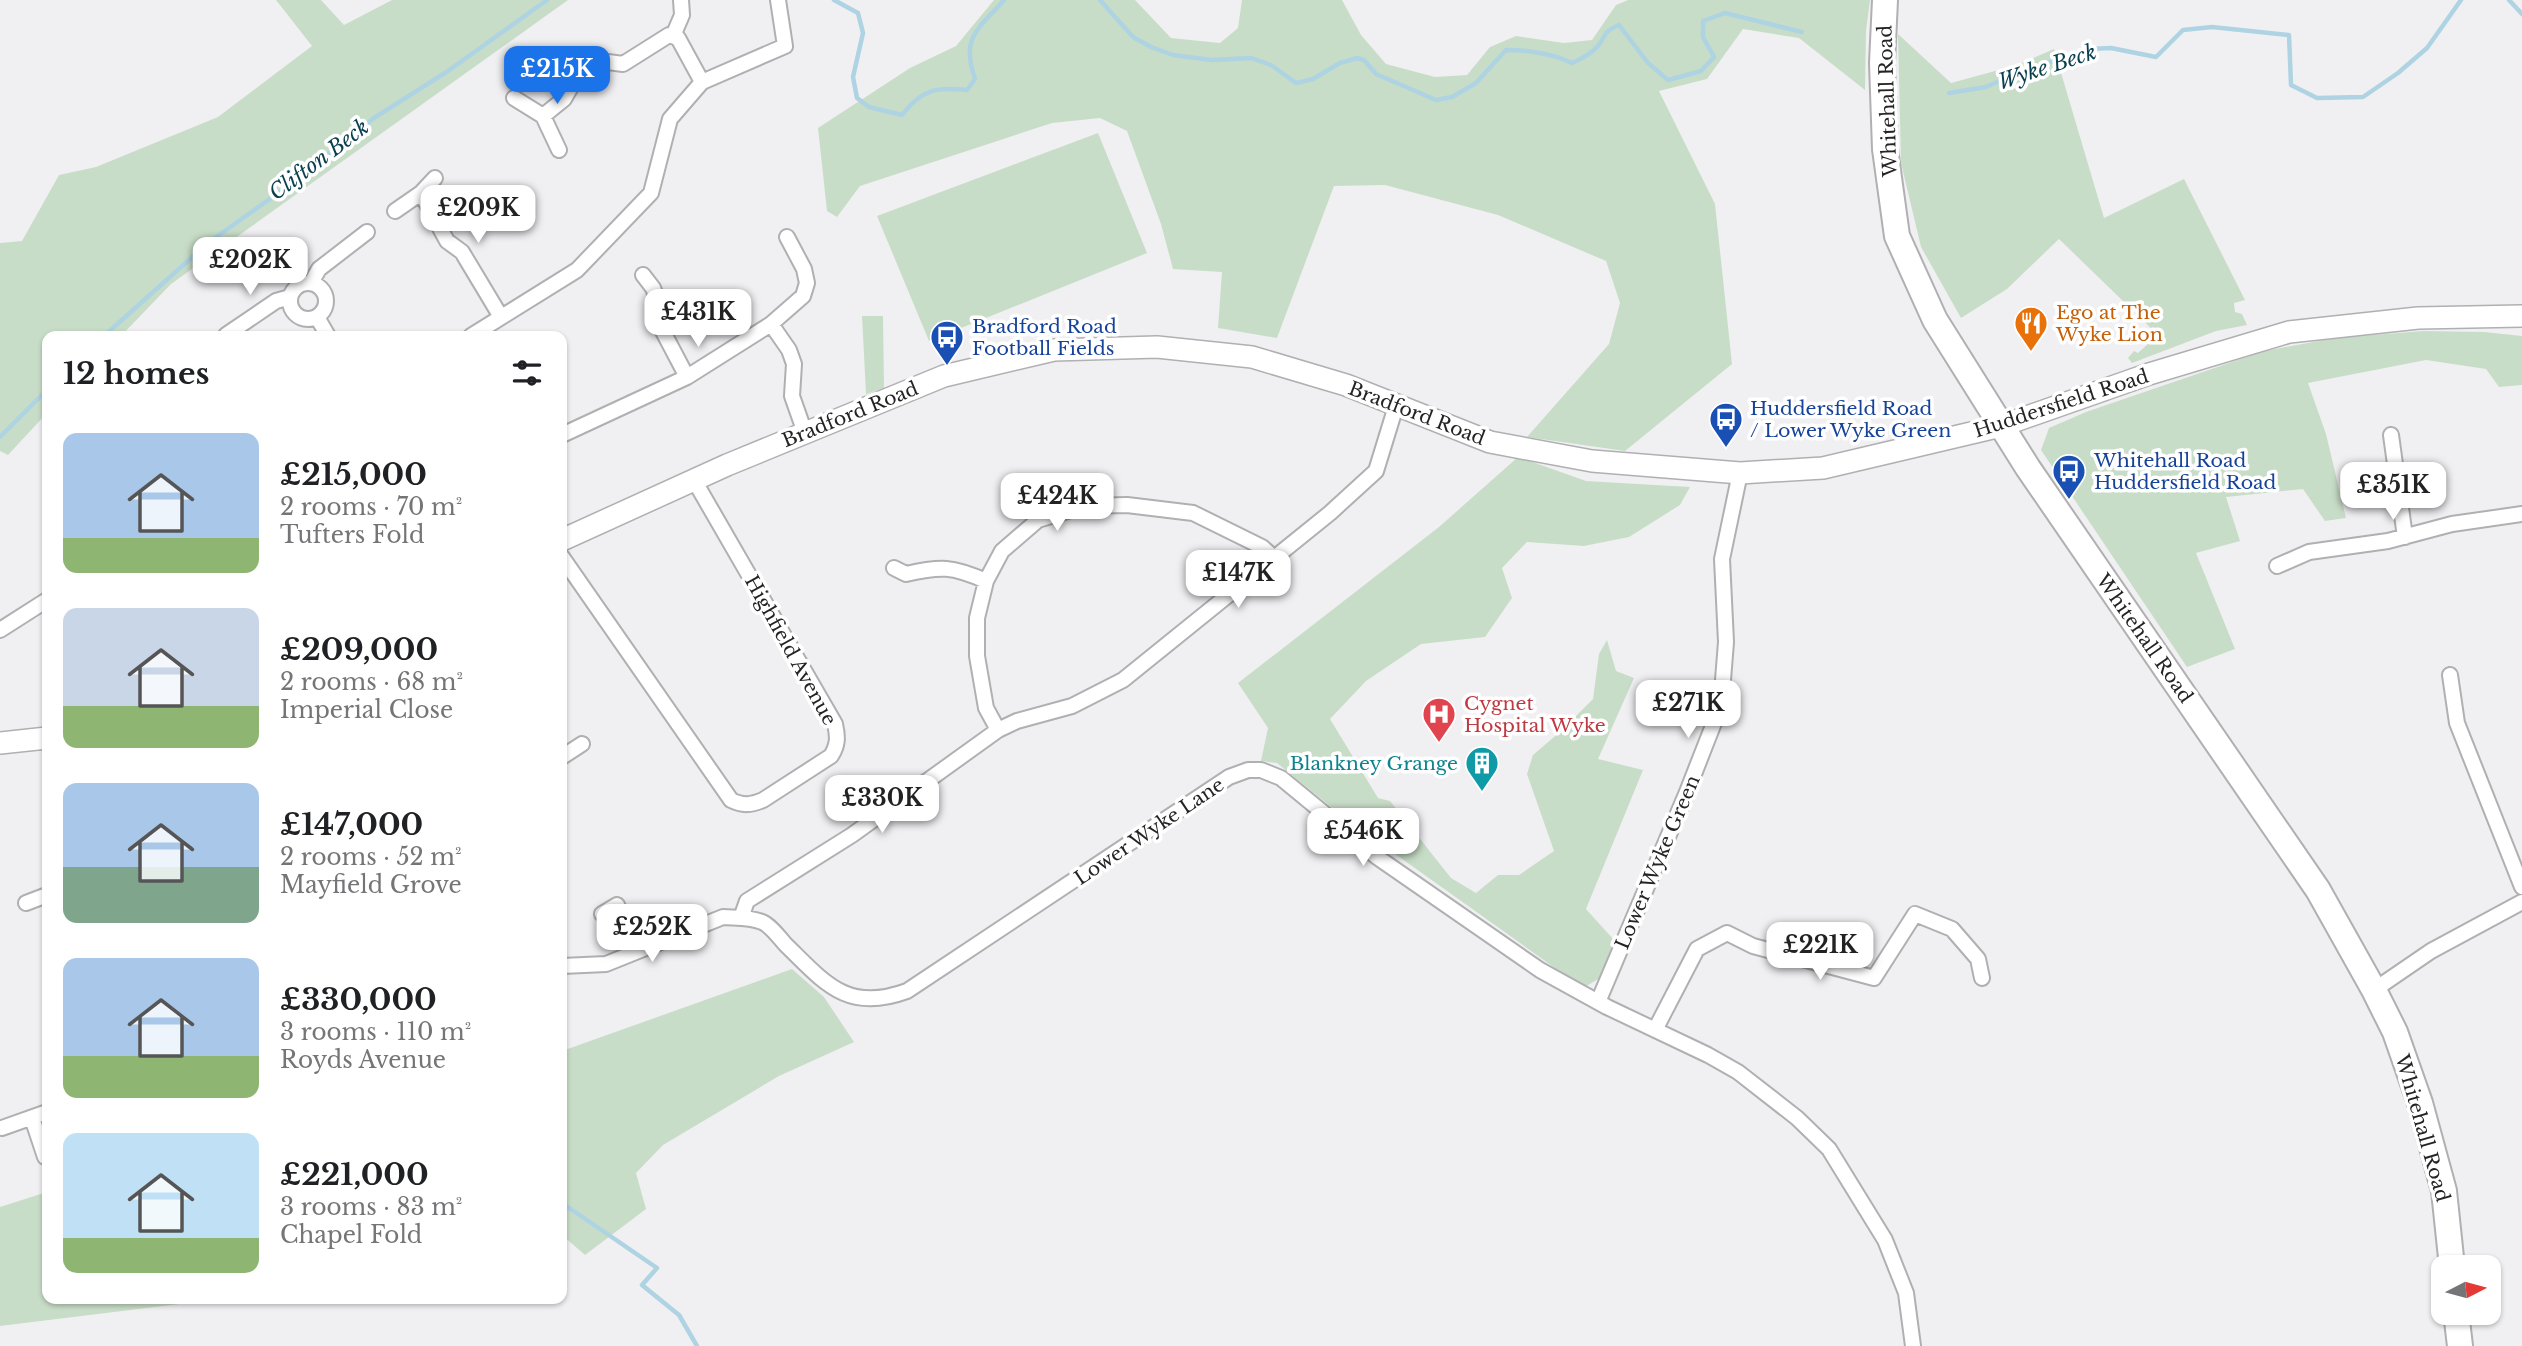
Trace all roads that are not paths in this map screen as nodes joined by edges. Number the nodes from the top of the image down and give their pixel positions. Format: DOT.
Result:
graph roads {
  1 [pos="681,0"];
  2 [pos="778,0"];
  3 [pos="1885,0"];
  4 [pos="673,36"];
  5 [pos="702,82"];
  6 [pos="514,98"];
  7 [pos="543,116"];
  8 [pos="559,150"];
  9 [pos="435,178"];
  10 [pos="421,193"];
  11 [pos="395,211"];
  12 [pos="367,232"];
  13 [pos="787,237"];
  14 [pos="643,275"];
  15 [pos="312,283"];
  16 [pos="290,297"];
  17 [pos="2522,316"];
  18 [pos="317,317"];
  19 [pos="501,317"];
  20 [pos="771,324"];
  21 [pos="232,331"];
  22 [pos="325,331"];
  23 [pos="479,331"];
  24 [pos="687,377"];
  25 [pos="1396,406"];
  26 [pos="2001,426"];
  27 [pos="805,432"];
  28 [pos="567,433"];
  29 [pos="2391,435"];
  30 [pos="1516,447"];
  31 [pos="1740,473"];
  32 [pos="694,480"];
  33 [pos="2522,514"];
  34 [pos="2405,537"];
  35 [pos="567,538"];
  36 [pos="1274,558"];
  37 [pos="567,563"];
  38 [pos="2277,566"];
  39 [pos="894,568"];
  40 [pos="986,581"];
  41 [pos="42,603"];
  42 [pos="0,630"];
  43 [pos="2450,675"];
  44 [pos="998,730"];
  45 [pos="42,739"];
  46 [pos="0,743"];
  47 [pos="582,744"];
  48 [pos="567,754"];
  49 [pos="2522,887"];
  50 [pos="42,897"];
  51 [pos="631,898"];
  52 [pos="2522,902"];
  53 [pos="26,903"];
  54 [pos="617,905"];
  55 [pos="601,914"];
  56 [pos="741,918"];
  57 [pos="638,951"];
  58 [pos="567,966"];
  59 [pos="1982,978"];
  60 [pos="2374,990"];
  61 [pos="1598,1002"];
  62 [pos="1655,1030"];
  63 [pos="42,1114"];
  64 [pos="32,1118"];
  65 [pos="2,1128"];
  66 [pos="42,1148"];
  67 [pos="2451,1255"];
  68 [pos="2458,1325"];
  69 [pos="1913,1346"];
  70 [pos="2460,1346"];
  1 -- 4 [label="street"];
  2 -- 5 [label="street"];
  3 -- 26 [label="highway, Whitehall Road"];
  4 -- 5 [label="street"];
  4 -- 7 [label="street"];
  5 -- 19 [label="street"];
  6 -- 7 [label="street"];
  7 -- 8 [label="street"];
  9 -- 10 [label="street"];
  10 -- 11 [label="street"];
  10 -- 19 [label="street"];
  12 -- 15 [label="street"];
  13 -- 20 [label="street"];
  14 -- 24 [label="street"];
  15 -- 16 [label="street"];
  15 -- 18 [label="street"];
  16 -- 18 [label="street"];
  16 -- 21 [label="street"];
  17 -- 26 [label="main road, Huddersfield Road"];
  18 -- 22 [label="street"];
  19 -- 23 [label="street"];
  20 -- 24 [label="street"];
  20 -- 27 [label="street"];
  24 -- 28 [label="street"];
  25 -- 27 [label="main road, Bradford Road"];
  25 -- 30 [label="main road, Bradford Road"];
  25 -- 36 [label="street"];
  26 -- 31 [label="main road, Huddersfield Road"];
  26 -- 60 [label="highway, Whitehall Road"];
  27 -- 32 [label="main road, Bradford Road"];
  29 -- 34 [label="street"];
  30 -- 31 [label="main road, Huddersfield Road"];
  31 -- 61 [label="street, Lower Wyke Green"];
  32 -- 35 [label="main road, Bradford Road"];
  32 -- 37 [label="street, Highfield Avenue"];
  33 -- 34 [label="street"];
  34 -- 38 [label="street"];
  36 -- 40 [label="street"];
  36 -- 44 [label="street"];
  39 -- 40 [label="street"];
  40 -- 44 [label="street"];
  41 -- 42 [label="street"];
  43 -- 49 [label="street"];
  44 -- 56 [label="street"];
  45 -- 46 [label="main road"];
  47 -- 48 [label="street"];
  50 -- 53 [label="street"];
  51 -- 54 [label="street"];
  52 -- 60 [label="street"];
  54 -- 55 [label="street"];
  54 -- 57 [label="street"];
  56 -- 57 [label="street"];
  56 -- 61 [label="street, Lower Wyke Lane"];
  57 -- 58 [label="street"];
  59 -- 62 [label="street"];
  60 -- 67 [label="highway, Whitehall Road"];
  61 -- 62 [label="street, Lower Wyke Lane"];
  62 -- 69 [label="street, Lower Wyke Lane"];
  63 -- 64 [label="street"];
  64 -- 65 [label="street"];
  64 -- 66 [label="street"];
  68 -- 70 [label="highway"];
}
